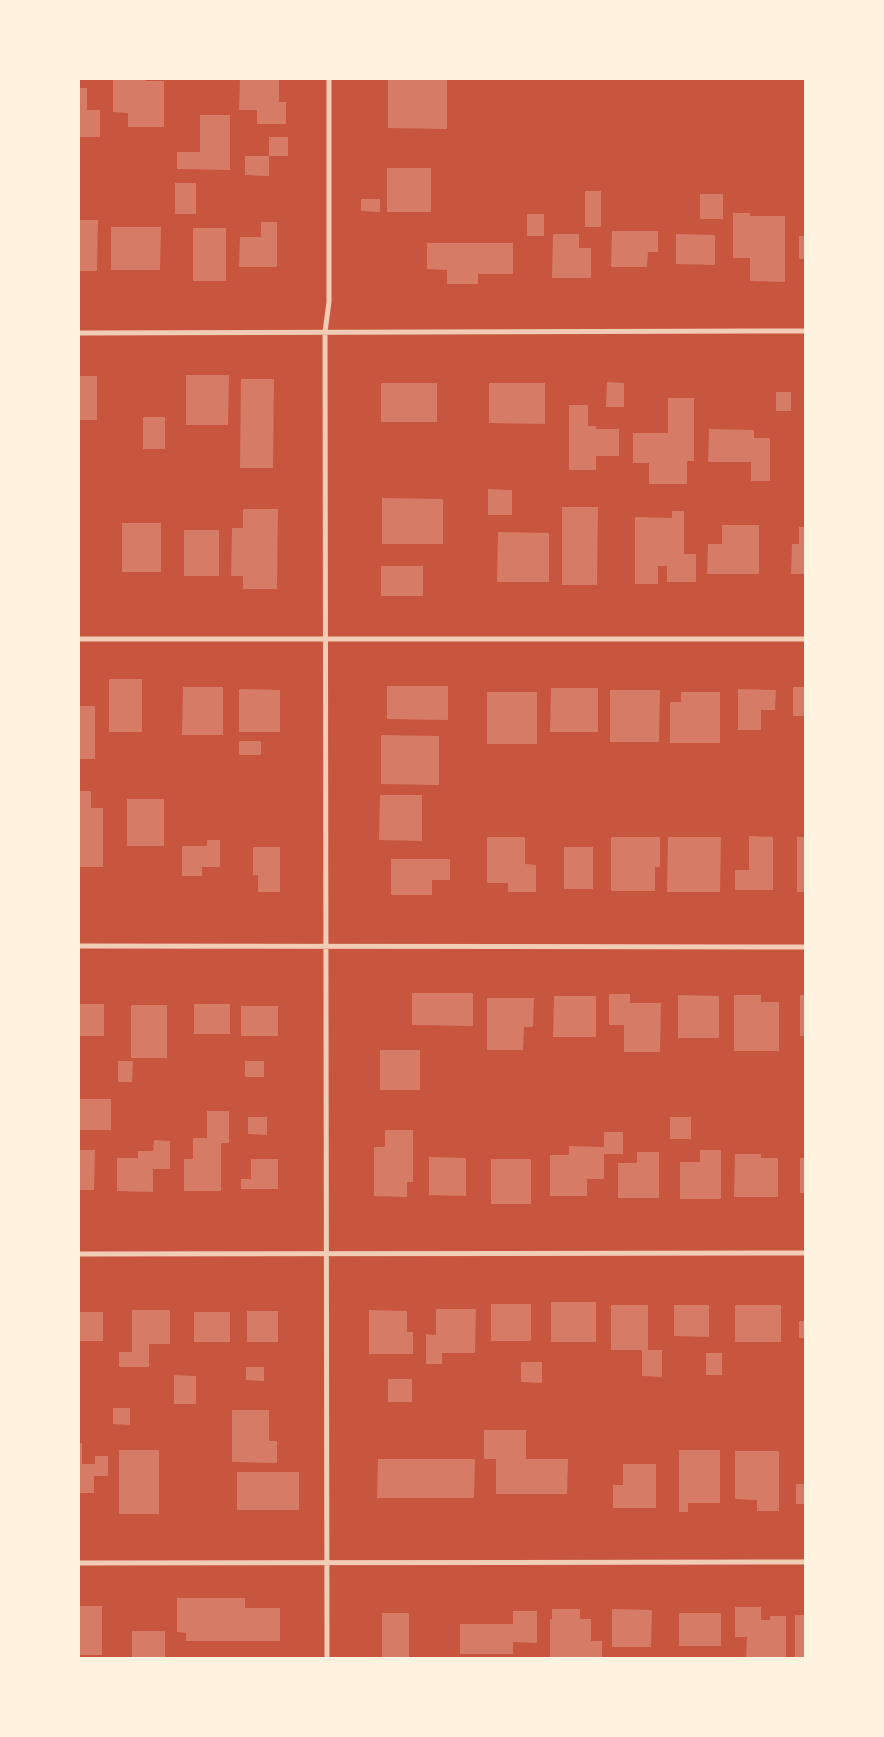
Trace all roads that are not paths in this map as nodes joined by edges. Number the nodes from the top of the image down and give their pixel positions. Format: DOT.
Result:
graph roads {
  1 [pos="329,79"];
  2 [pos="805,331"];
  3 [pos="325,332"];
  4 [pos="79,333"];
  5 [pos="79,639"];
  6 [pos="326,639"];
  7 [pos="805,639"];
  8 [pos="79,946"];
  9 [pos="326,946"];
  10 [pos="805,947"];
  11 [pos="805,1253"];
  12 [pos="79,1254"];
  13 [pos="326,1254"];
  14 [pos="805,1562"];
  15 [pos="79,1563"];
  16 [pos="326,1563"];
  17 [pos="326,1658"];
  1 -- 3 [label="street"];
  2 -- 3 [label="street"];
  3 -- 4 [label="street"];
  3 -- 6 [label="street"];
  5 -- 6 [label="street"];
  6 -- 7 [label="street"];
  6 -- 9 [label="street"];
  8 -- 9 [label="street"];
  9 -- 10 [label="street"];
  9 -- 13 [label="street"];
  11 -- 13 [label="street"];
  12 -- 13 [label="street"];
  13 -- 16 [label="street"];
  14 -- 16 [label="street"];
  15 -- 16 [label="street"];
  16 -- 17 [label="street"];
}
